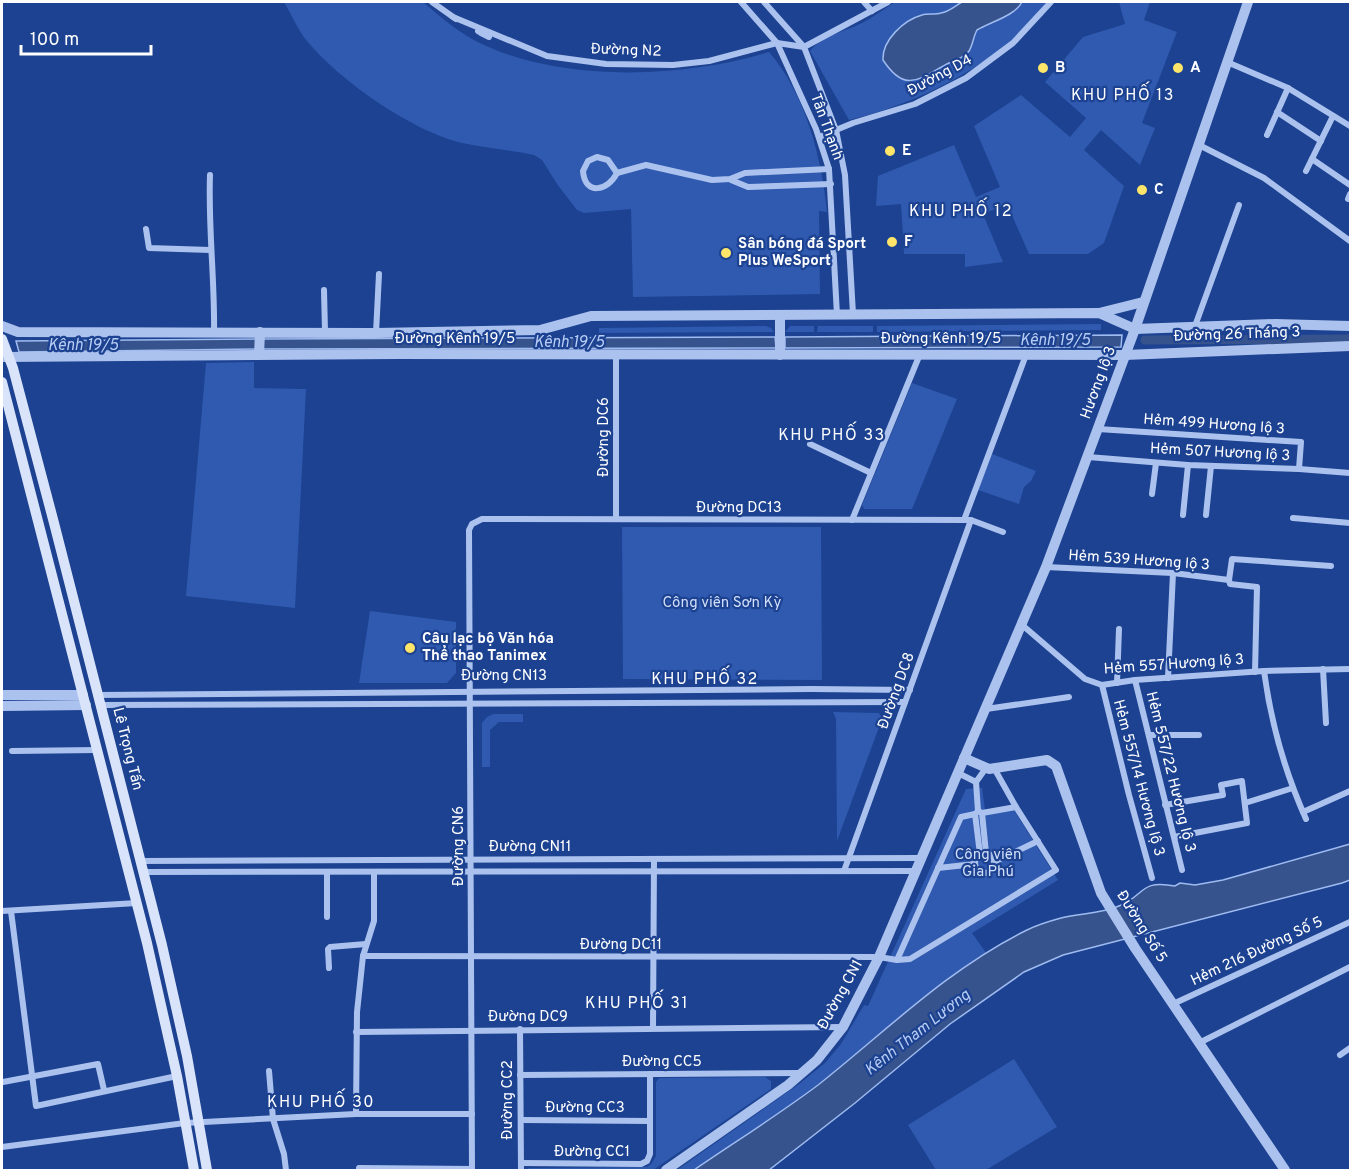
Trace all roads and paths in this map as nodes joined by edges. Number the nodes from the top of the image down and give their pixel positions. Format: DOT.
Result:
graph roads {
  1 [pos="432,2"];
  2 [pos="741,2"];
  3 [pos="764,2"];
  4 [pos="864,2"];
  5 [pos="888,2"];
  6 [pos="1051,2"];
  7 [pos="1244,3"];
  8 [pos="872,11"];
  9 [pos="453,17"];
  10 [pos="777,43"];
  11 [pos="804,47"];
  12 [pos="1227,62"];
  13 [pos="1288,88"];
  14 [pos="1277,112"];
  15 [pos="1333,116"];
  16 [pos="1350,126"];
  17 [pos="836,130"];
  18 [pos="1267,135"];
  19 [pos="819,137"];
  20 [pos="1321,141"];
  21 [pos="1198,144"];
  22 [pos="1312,159"];
  23 [pos="829,169"];
  24 [pos="1306,171"];
  25 [pos="617,173"];
  26 [pos="210,175"];
  27 [pos="730,179"];
  28 [pos="831,184"];
  29 [pos="1350,185"];
  30 [pos="1239,206"];
  31 [pos="146,229"];
  32 [pos="1350,241"];
  33 [pos="210,250"];
  34 [pos="379,273"];
  35 [pos="324,290"];
  36 [pos="1143,302"];
  37 [pos="1099,313"];
  38 [pos="853,314"];
  39 [pos="780,315"];
  40 [pos="837,315"];
  41 [pos="2,326"];
  42 [pos="1195,326"];
  43 [pos="1350,326"];
  44 [pos="325,332"];
  45 [pos="1133,332"];
  46 [pos="214,333"];
  47 [pos="376,333"];
  48 [pos="2,339"];
  49 [pos="260,344"];
  50 [pos="1350,346"];
  51 [pos="780,347"];
  52 [pos="1127,351"];
  53 [pos="1026,353"];
  54 [pos="616,354"];
  55 [pos="920,354"];
  56 [pos="5,357"];
  57 [pos="2,382"];
  58 [pos="1098,429"];
  59 [pos="810,444"];
  60 [pos="1088,457"];
  61 [pos="1156,463"];
  62 [pos="1188,465"];
  63 [pos="1211,466"];
  64 [pos="1299,469"];
  65 [pos="871,473"];
  66 [pos="1350,473"];
  67 [pos="1152,494"];
  68 [pos="1183,515"];
  69 [pos="1206,515"];
  70 [pos="1293,518"];
  71 [pos="616,519"];
  72 [pos="852,520"];
  73 [pos="968,520"];
  74 [pos="473,522"];
  75 [pos="1350,523"];
  76 [pos="1004,532"];
  77 [pos="1331,566"];
  78 [pos="1046,567"];
  79 [pos="1173,573"];
  80 [pos="1229,580"];
  81 [pos="1020,624"];
  82 [pos="1119,629"];
  83 [pos="1323,669"];
  84 [pos="1350,669"];
  85 [pos="1264,671"];
  86 [pos="1255,672"];
  87 [pos="1168,678"];
  88 [pos="1136,680"];
  89 [pos="1117,683"];
  90 [pos="1102,685"];
  91 [pos="910,690"];
  92 [pos="471,692"];
  93 [pos="250,693"];
  94 [pos="2,695"];
  95 [pos="1069,696"];
  96 [pos="84,700"];
  97 [pos="99,700"];
  98 [pos="905,702"];
  99 [pos="250,704"];
  100 [pos="471,704"];
  101 [pos="2,706"];
  102 [pos="986,709"];
  103 [pos="1326,723"];
  104 [pos="1149,735"];
  105 [pos="1199,735"];
  106 [pos="97,750"];
  107 [pos="12,752"];
  108 [pos="961,767"];
  109 [pos="990,768"];
  110 [pos="976,782"];
  111 [pos="1293,788"];
  112 [pos="1350,791"];
  113 [pos="1245,803"];
  114 [pos="1165,805"];
  115 [pos="1016,807"];
  116 [pos="978,813"];
  117 [pos="1174,837"];
  118 [pos="1038,841"];
  119 [pos="983,854"];
  120 [pos="849,858"];
  121 [pos="921,858"];
  122 [pos="471,859"];
  123 [pos="654,859"];
  124 [pos="994,862"];
  125 [pos="975,864"];
  126 [pos="142,866"];
  127 [pos="938,868"];
  128 [pos="1182,870"];
  129 [pos="654,871"];
  130 [pos="844,871"];
  131 [pos="915,871"];
  132 [pos="327,872"];
  133 [pos="374,872"];
  134 [pos="471,872"];
  135 [pos="1152,878"];
  136 [pos="137,903"];
  137 [pos="2,911"];
  138 [pos="11,911"];
  139 [pos="327,917"];
  140 [pos="1350,921"];
  141 [pos="366,944"];
  142 [pos="363,957"];
  143 [pos="472,957"];
  144 [pos="654,957"];
  145 [pos="879,957"];
  146 [pos="897,960"];
  147 [pos="1350,967"];
  148 [pos="329,968"];
  149 [pos="1173,1004"];
  150 [pos="843,1027"];
  151 [pos="653,1028"];
  152 [pos="472,1029"];
  153 [pos="520,1029"];
  154 [pos="356,1032"];
  155 [pos="1199,1043"];
  156 [pos="1350,1048"];
  157 [pos="1340,1055"];
  158 [pos="269,1071"];
  159 [pos="803,1073"];
  160 [pos="650,1074"];
  161 [pos="33,1075"];
  162 [pos="520,1075"];
  163 [pos="177,1076"];
  164 [pos="3,1082"];
  165 [pos="104,1090"];
  166 [pos="356,1114"];
  167 [pos="472,1114"];
  168 [pos="273,1119"];
  169 [pos="520,1120"];
  170 [pos="650,1120"];
  171 [pos="185,1123"];
  172 [pos="200,1123"];
  173 [pos="2,1147"];
  174 [pos="521,1167"];
  175 [pos="359,1168"];
  176 [pos="194,1170"];
  177 [pos="207,1170"];
  178 [pos="286,1170"];
  179 [pos="472,1170"];
  180 [pos="666,1170"];
  181 [pos="1285,1170"];
  1 -- 9 [label="street, Đường N2"];
  2 -- 10 [label="street, Tân Thạnh"];
  3 -- 11 [label="street, Tân Thạnh"];
  4 -- 8 [label="street"];
  5 -- 8 [label="street"];
  6 -- 17 [label="street, Đường D4"];
  7 -- 12 [label="street, Hương lộ 3"];
  8 -- 11 [label="street"];
  9 -- 9 [label="street, Đường N2"];
  9 -- 10 [label="street, Đường N2"];
  10 -- 11 [label="street, Đường N2"];
  10 -- 19 [label="street, Tân Thạnh"];
  11 -- 17 [label="street, Tân Thạnh"];
  12 -- 13 [label="street"];
  12 -- 21 [label="street, Hương lộ 3"];
  13 -- 14 [label="street"];
  13 -- 15 [label="street"];
  14 -- 18 [label="street"];
  14 -- 20 [label="street"];
  15 -- 16 [label="street"];
  15 -- 20 [label="street"];
  17 -- 19 [label="street, Đường D4"];
  17 -- 38 [label="street, Tân Thạnh"];
  19 -- 23 [label="street, Tân Thạnh"];
  20 -- 22 [label="street"];
  21 -- 32 [label="street"];
  21 -- 36 [label="street, Hương lộ 3"];
  22 -- 24 [label="street"];
  22 -- 29 [label="street"];
  23 -- 27 [label="street"];
  23 -- 28 [label="street, Tân Thạnh"];
  25 -- 25 [label="street"];
  25 -- 27 [label="street"];
  26 -- 33 [label="street"];
  27 -- 28 [label="street"];
  28 -- 40 [label="street, Tân Thạnh"];
  30 -- 42 [label="street"];
  31 -- 33 [label="street"];
  33 -- 46 [label="street"];
  34 -- 47 [label="street"];
  35 -- 44 [label="street"];
  36 -- 37 [label="street, Đường Kênh 19/5"];
  36 -- 45 [label="street, Hương lộ 3"];
  37 -- 38 [label="street, Đường Kênh 19/5"];
  37 -- 45 [label="street, Đường Kênh 19/5"];
  38 -- 40 [label="street, Đường Kênh 19/5"];
  39 -- 40 [label="street, Đường Kênh 19/5"];
  39 -- 47 [label="street, Đường Kênh 19/5"];
  39 -- 51 [label="street"];
  41 -- 46 [label="street, Đường Kênh 19/5"];
  42 -- 43 [label="street, Đường 26 Tháng 3"];
  42 -- 45 [label="street, Đường 26 Tháng 3"];
  44 -- 47 [label="street, Đường Kênh 19/5"];
  44 -- 49 [label="street, Đường Kênh 19/5"];
  45 -- 52 [label="street, Hương lộ 3"];
  46 -- 49 [label="street, Đường Kênh 19/5"];
  48 -- 56 [label="main road, Lê Trọng Tấn"];
  49 -- 54 [label="street, Đường Kênh 19/5"];
  49 -- 56 [label="street, Đường Kênh 19/5"];
  50 -- 52 [label="street, Đường 26 Tháng 3"];
  51 -- 54 [label="street, Đường Kênh 19/5"];
  51 -- 55 [label="street, Đường Kênh 19/5"];
  52 -- 53 [label="street, Đường Kênh 19/5"];
  52 -- 58 [label="street, Hương lộ 3"];
  53 -- 55 [label="street, Đường Kênh 19/5"];
  53 -- 73 [label="street, Đường DC8"];
  54 -- 71 [label="street, Đường DC6"];
  55 -- 65 [label="street"];
  56 -- 97 [label="main road, Lê Trọng Tấn"];
  57 -- 96 [label="main road, Lê Trọng Tấn"];
  58 -- 60 [label="street, Hương lộ 3"];
  58 -- 64 [label="street, Hẻm 499 Hương lộ 3"];
  59 -- 65 [label="street"];
  60 -- 61 [label="street, Hẻm 507 Hương lộ 3"];
  60 -- 78 [label="street, Hương lộ 3"];
  61 -- 62 [label="street, Hẻm 507 Hương lộ 3"];
  61 -- 67 [label="street"];
  62 -- 63 [label="street, Hẻm 507 Hương lộ 3"];
  62 -- 68 [label="street"];
  63 -- 64 [label="street, Hẻm 507 Hương lộ 3"];
  63 -- 69 [label="street"];
  64 -- 66 [label="street, Hẻm 507 Hương lộ 3"];
  65 -- 72 [label="street"];
  70 -- 75 [label="street"];
  71 -- 72 [label="street, Đường DC13"];
  71 -- 74 [label="street, Đường DC13"];
  72 -- 73 [label="street, Đường DC13"];
  73 -- 76 [label="street, Đường DC13"];
  73 -- 91 [label="street, Đường DC8"];
  74 -- 92 [label="street, Đường CN6"];
  77 -- 80 [label="street"];
  78 -- 79 [label="street, Hẻm 539 Hương lộ 3"];
  78 -- 81 [label="street, Hương lộ 3"];
  79 -- 80 [label="street, Hẻm 539 Hương lộ 3"];
  79 -- 87 [label="street"];
  80 -- 86 [label="street, Hẻm 539 Hương lộ 3"];
  81 -- 90 [label="street, Hẻm 557 Hương lộ 3"];
  81 -- 102 [label="street, Hương lộ 3"];
  82 -- 89 [label="street"];
  83 -- 84 [label="street, Hẻm 557 Hương lộ 3"];
  83 -- 85 [label="street, Hẻm 557 Hương lộ 3"];
  83 -- 103 [label="street"];
  85 -- 86 [label="street, Hẻm 557 Hương lộ 3"];
  85 -- 111 [label="street"];
  86 -- 87 [label="street, Hẻm 557 Hương lộ 3"];
  87 -- 88 [label="street, Hẻm 557 Hương lộ 3"];
  88 -- 89 [label="street, Hẻm 557 Hương lộ 3"];
  88 -- 104 [label="street, Hẻm 557/22 Hương lộ 3"];
  89 -- 90 [label="street, Hẻm 557 Hương lộ 3"];
  90 -- 135 [label="street, Hẻm 557/14 Hương lộ 3"];
  91 -- 92 [label="street, Đường CN13"];
  91 -- 98 [label="street, Đường DC8"];
  92 -- 93 [label="street, Đường CN13"];
  92 -- 100 [label="street, Đường CN6"];
  93 -- 97 [label="street, Đường CN13"];
  93 -- 99 [label="street"];
  94 -- 96 [label="street"];
  95 -- 102 [label="street"];
  96 -- 97 [label="main road"];
  96 -- 101 [label="street"];
  96 -- 106 [label="main road, Lê Trọng Tấn"];
  97 -- 99 [label="street, Đường CN13"];
  97 -- 126 [label="main road, Lê Trọng Tấn"];
  98 -- 100 [label="street, Đường CN13"];
  98 -- 120 [label="street, Đường DC8"];
  99 -- 100 [label="street, Đường CN13"];
  100 -- 122 [label="street, Đường CN6"];
  102 -- 108 [label="street, Hương lộ 3"];
  104 -- 105 [label="street"];
  104 -- 114 [label="street, Hẻm 557/22 Hương lộ 3"];
  106 -- 107 [label="street"];
  106 -- 136 [label="main road, Lê Trọng Tấn"];
  108 -- 109 [label="street"];
  108 -- 110 [label="street"];
  108 -- 121 [label="street, Đường CN1"];
  109 -- 110 [label="street"];
  109 -- 115 [label="street"];
  109 -- 149 [label="street, Đường Số 5"];
  110 -- 116 [label="street"];
  111 -- 112 [label="street"];
  111 -- 113 [label="street"];
  113 -- 114 [label="street"];
  113 -- 117 [label="street"];
  114 -- 117 [label="street, Hẻm 557/22 Hương lộ 3"];
  115 -- 116 [label="street"];
  115 -- 118 [label="street"];
  116 -- 119 [label="street"];
  116 -- 127 [label="street"];
  117 -- 128 [label="street, Hẻm 557/22 Hương lộ 3"];
  118 -- 124 [label="street"];
  118 -- 146 [label="street"];
  119 -- 124 [label="street"];
  119 -- 125 [label="street"];
  120 -- 121 [label="street, Đường CN11"];
  120 -- 123 [label="street, Đường CN11"];
  120 -- 130 [label="street, Đường DC8"];
  121 -- 131 [label="street, Đường CN1"];
  122 -- 123 [label="street, Đường CN11"];
  122 -- 126 [label="street, Đường CN11"];
  122 -- 134 [label="street, Đường CN6"];
  123 -- 129 [label="street"];
  124 -- 125 [label="street"];
  125 -- 127 [label="street"];
  126 -- 132 [label="street, Đường CN11"];
  126 -- 172 [label="main road, Lê Trọng Tấn"];
  127 -- 146 [label="street"];
  129 -- 130 [label="street, Đường CN11"];
  129 -- 134 [label="street, Đường CN11"];
  129 -- 144 [label="street"];
  130 -- 131 [label="street, Đường CN11"];
  131 -- 145 [label="street, Đường CN1"];
  132 -- 133 [label="street, Đường CN11"];
  132 -- 139 [label="street"];
  133 -- 134 [label="street, Đường CN11"];
  133 -- 141 [label="street"];
  134 -- 143 [label="street, Đường CN6"];
  136 -- 138 [label="street"];
  136 -- 163 [label="main road, Lê Trọng Tấn"];
  137 -- 138 [label="street"];
  138 -- 161 [label="street"];
  140 -- 149 [label="street, Hẻm 216 Đường Số 5"];
  141 -- 142 [label="street"];
  141 -- 148 [label="street"];
  142 -- 143 [label="street, Đường DC11"];
  142 -- 154 [label="street"];
  143 -- 144 [label="street, Đường DC11"];
  143 -- 152 [label="street, Đường CN6"];
  144 -- 145 [label="street, Đường DC11"];
  144 -- 151 [label="street"];
  145 -- 146 [label="street, Đường DC11"];
  145 -- 150 [label="street, Đường CN1"];
  147 -- 155 [label="street"];
  149 -- 155 [label="street, Đường Số 5"];
  150 -- 151 [label="street, Đường DC9"];
  150 -- 159 [label="street, Đường CN1"];
  151 -- 153 [label="street, Đường DC9"];
  152 -- 153 [label="street, Đường DC9"];
  152 -- 154 [label="street, Đường DC9"];
  152 -- 167 [label="street, Đường CN6"];
  153 -- 162 [label="street, Đường CC2"];
  154 -- 166 [label="street"];
  155 -- 181 [label="street, Đường Số 5"];
  156 -- 157 [label="street"];
  158 -- 168 [label="street"];
  159 -- 160 [label="street, Đường CC5"];
  159 -- 180 [label="street, Đường CN1"];
  160 -- 162 [label="street, Đường CC5"];
  160 -- 170 [label="street, Đường CC1"];
  161 -- 164 [label="street"];
  161 -- 165 [label="street"];
  161 -- 165 [label="street"];
  162 -- 169 [label="street, Đường CC2"];
  163 -- 165 [label="street"];
  163 -- 171 [label="main road, Lê Trọng Tấn"];
  166 -- 167 [label="street"];
  166 -- 168 [label="street"];
  167 -- 179 [label="street, Đường CN6"];
  168 -- 172 [label="street"];
  168 -- 178 [label="street"];
  169 -- 170 [label="street, Đường CC3"];
  169 -- 174 [label="street, Đường CC2"];
  170 -- 174 [label="street, Đường CC1"];
  171 -- 172 [label="street"];
  171 -- 173 [label="street"];
  171 -- 176 [label="main road, Lê Trọng Tấn"];
  172 -- 177 [label="main road, Lê Trọng Tấn"];
  175 -- 179 [label="street"];
}
